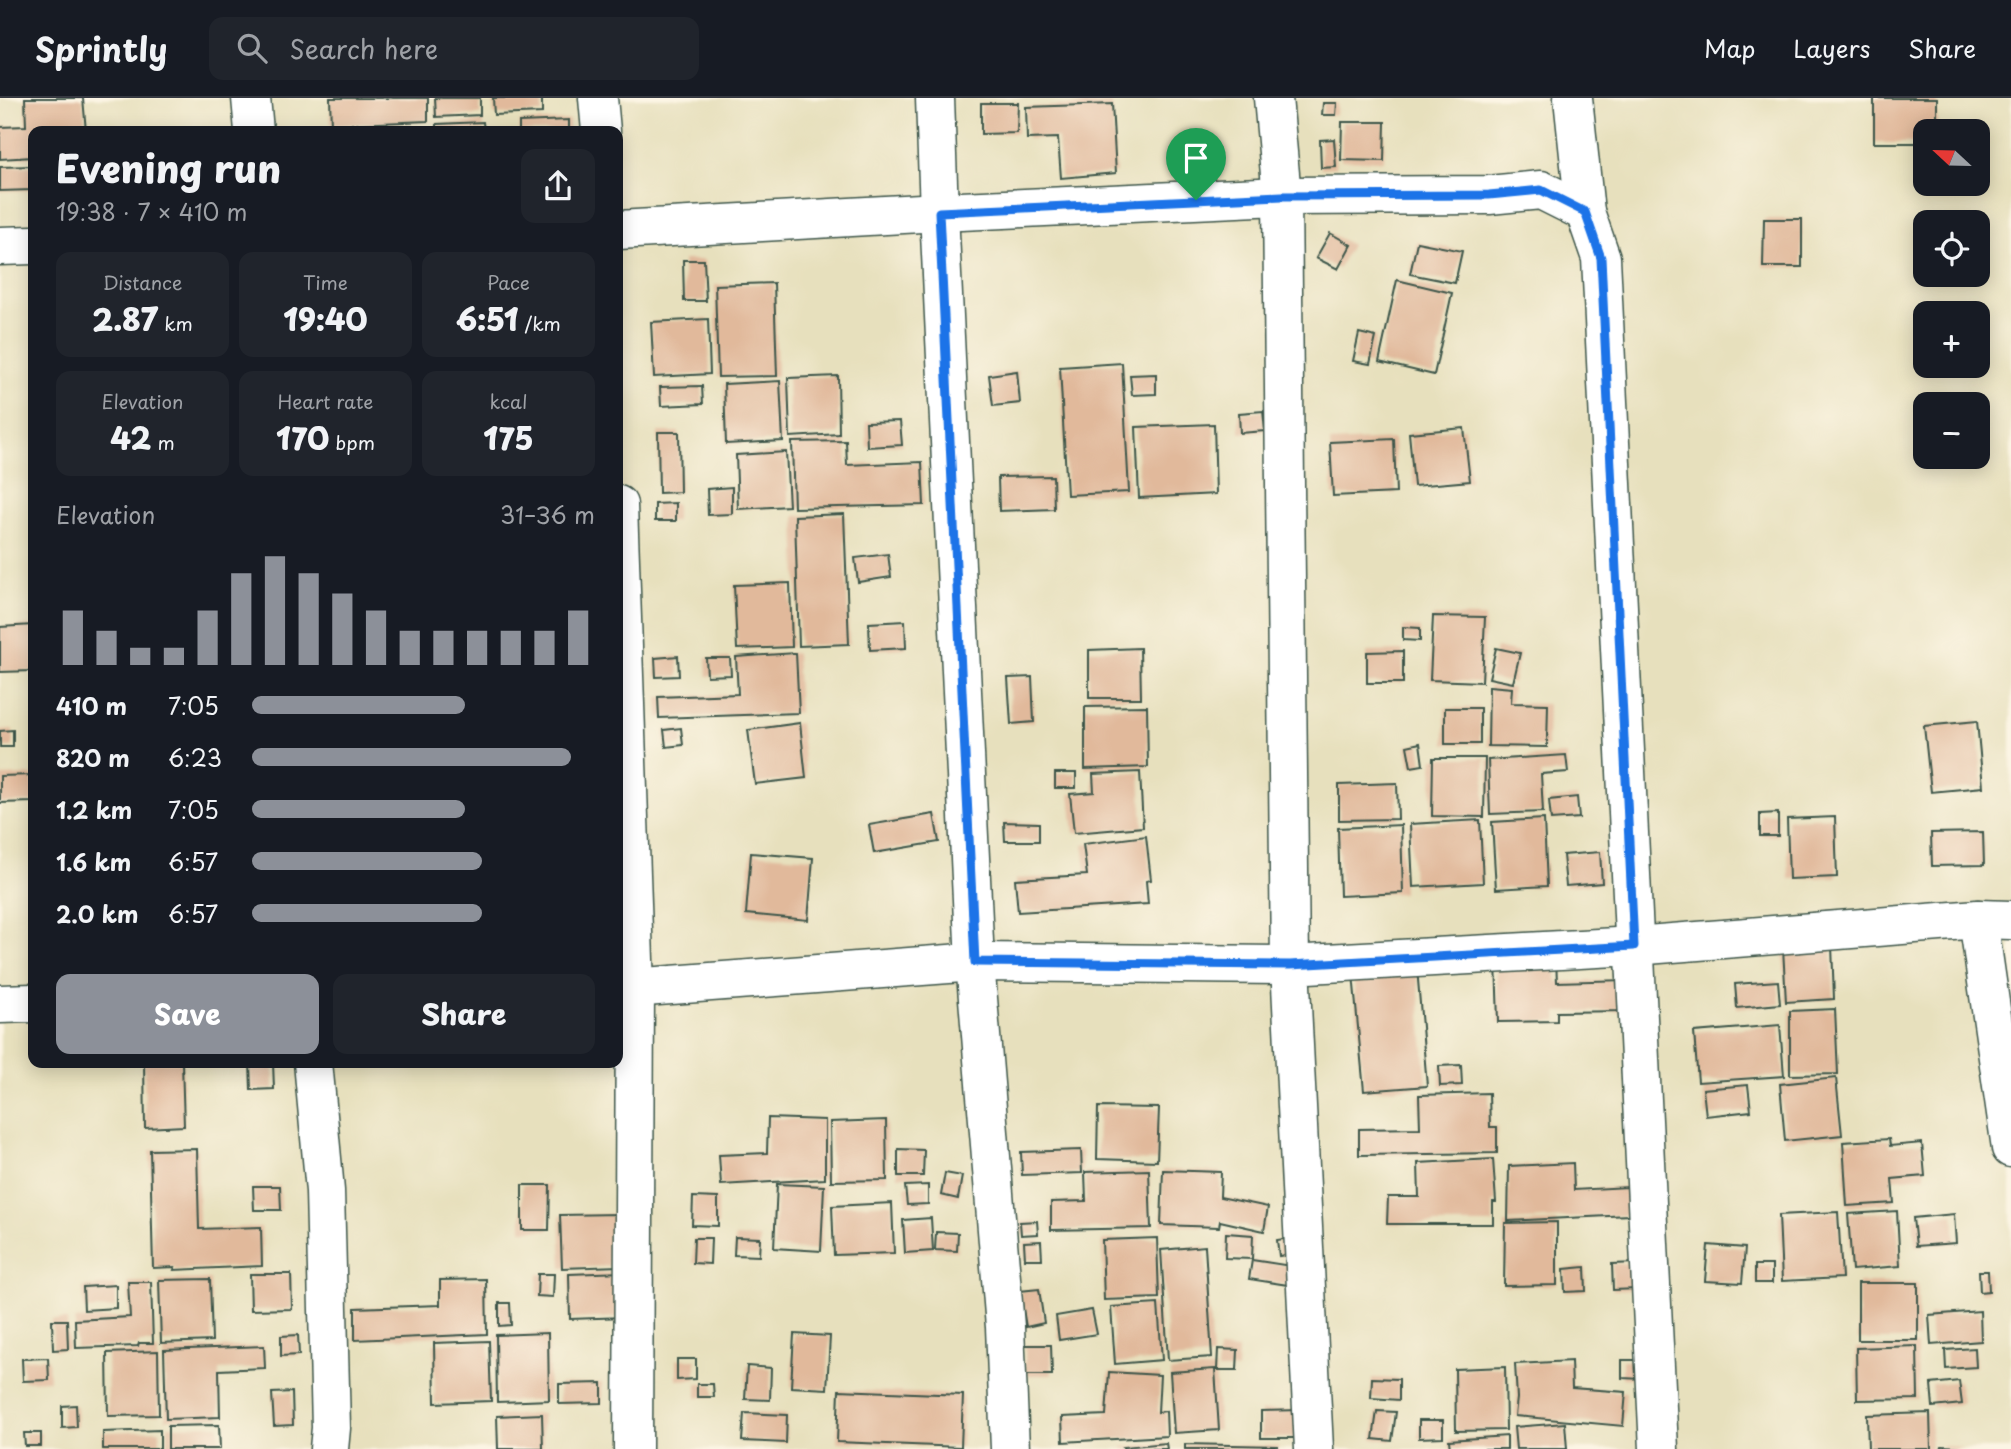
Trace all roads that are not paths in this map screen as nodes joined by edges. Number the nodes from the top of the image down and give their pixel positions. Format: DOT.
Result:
graph roads {
  1 [pos="251,98"];
  2 [pos="598,98"];
  3 [pos="936,98"];
  4 [pos="1273,98"];
  5 [pos="1573,98"];
  6 [pos="254,126"];
  7 [pos="601,126"];
  8 [pos="1282,196"];
  9 [pos="939,212"];
  10 [pos="1585,212"];
  11 [pos="623,230"];
  12 [pos="28,245"];
  13 [pos="0,246"];
  14 [pos="623,807"];
  15 [pos="1994,919"];
  16 [pos="1634,946"];
  17 [pos="975,962"];
  18 [pos="1290,965"];
  19 [pos="626,988"];
  20 [pos="28,1003"];
  21 [pos="0,1004"];
  22 [pos="314,1068"];
  23 [pos="2011,1148"];
  24 [pos="329,1449"];
  25 [pos="633,1449"];
  26 [pos="1010,1449"];
  27 [pos="1314,1449"];
  28 [pos="1659,1449"];
  1 -- 6 [label="street"];
  2 -- 7 [label="street"];
  3 -- 9 [label="street"];
  4 -- 8 [label="street"];
  5 -- 10 [label="street"];
  8 -- 9 [label="street"];
  8 -- 10 [label="street"];
  8 -- 18 [label="street"];
  9 -- 11 [label="street"];
  9 -- 17 [label="street"];
  10 -- 16 [label="street"];
  12 -- 13 [label="street"];
  14 -- 19 [label="street"];
  15 -- 16 [label="street"];
  15 -- 23 [label="street"];
  16 -- 18 [label="street"];
  16 -- 28 [label="street"];
  17 -- 18 [label="street"];
  17 -- 19 [label="street"];
  17 -- 26 [label="street"];
  18 -- 27 [label="street"];
  19 -- 25 [label="street"];
  20 -- 21 [label="street"];
  22 -- 24 [label="street"];
}
